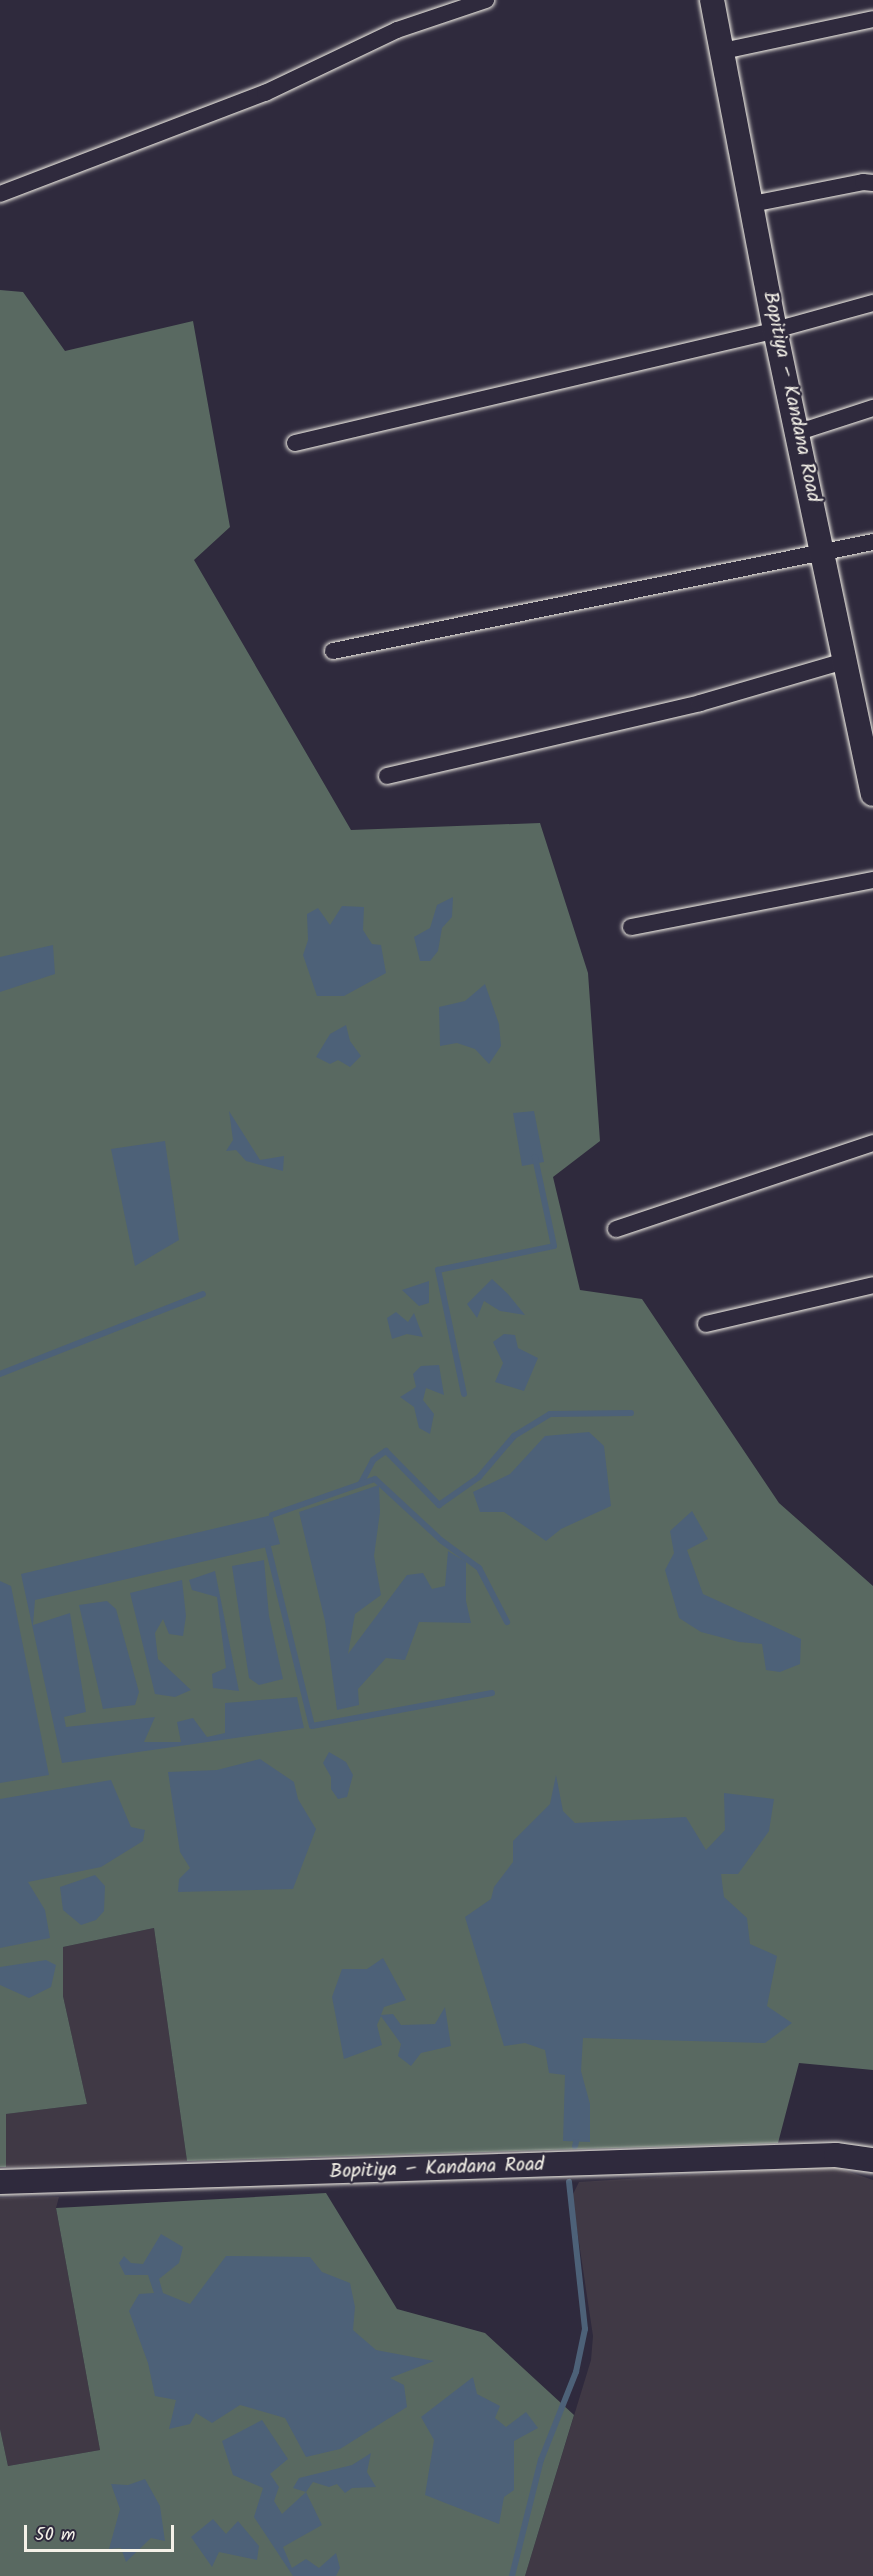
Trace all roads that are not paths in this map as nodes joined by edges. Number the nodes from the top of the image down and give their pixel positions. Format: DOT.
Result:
graph roads {
  1 [pos="486,0"];
  2 [pos="712,0"];
  3 [pos="873,19"];
  4 [pos="723,51"];
  5 [pos="873,183"];
  6 [pos="0,194"];
  7 [pos="752,204"];
  8 [pos="873,303"];
  9 [pos="775,330"];
  10 [pos="873,408"];
  11 [pos="799,432"];
  12 [pos="295,443"];
  13 [pos="873,542"];
  14 [pos="822,551"];
  15 [pos="333,651"];
  16 [pos="845,661"];
  17 [pos="387,776"];
  18 [pos="873,794"];
  19 [pos="873,880"];
  20 [pos="632,927"];
  21 [pos="873,1143"];
  22 [pos="616,1230"];
  23 [pos="873,1285"];
  24 [pos="706,1324"];
  25 [pos="873,2160"];
  26 [pos="0,2182"];
  1 -- 6 [label="street"];
  2 -- 4 [label="main road, Bopitiya – Kandana Road"];
  3 -- 4 [label="street"];
  4 -- 7 [label="main road, Bopitiya – Kandana Road"];
  5 -- 7 [label="street"];
  7 -- 9 [label="main road, Bopitiya – Kandana Road"];
  8 -- 9 [label="street"];
  9 -- 11 [label="main road, Bopitiya – Kandana Road"];
  9 -- 12 [label="street"];
  10 -- 11 [label="street"];
  11 -- 14 [label="main road, Bopitiya – Kandana Road"];
  13 -- 14 [label="street"];
  14 -- 15 [label="street"];
  14 -- 16 [label="main road, Bopitiya – Kandana Road"];
  16 -- 17 [label="street"];
  16 -- 18 [label="main road, Bopitiya – Kandana Road"];
  19 -- 20 [label="street"];
  21 -- 22 [label="street"];
  23 -- 24 [label="street"];
  25 -- 26 [label="main road, Bopitiya – Kandana Road"];
}
